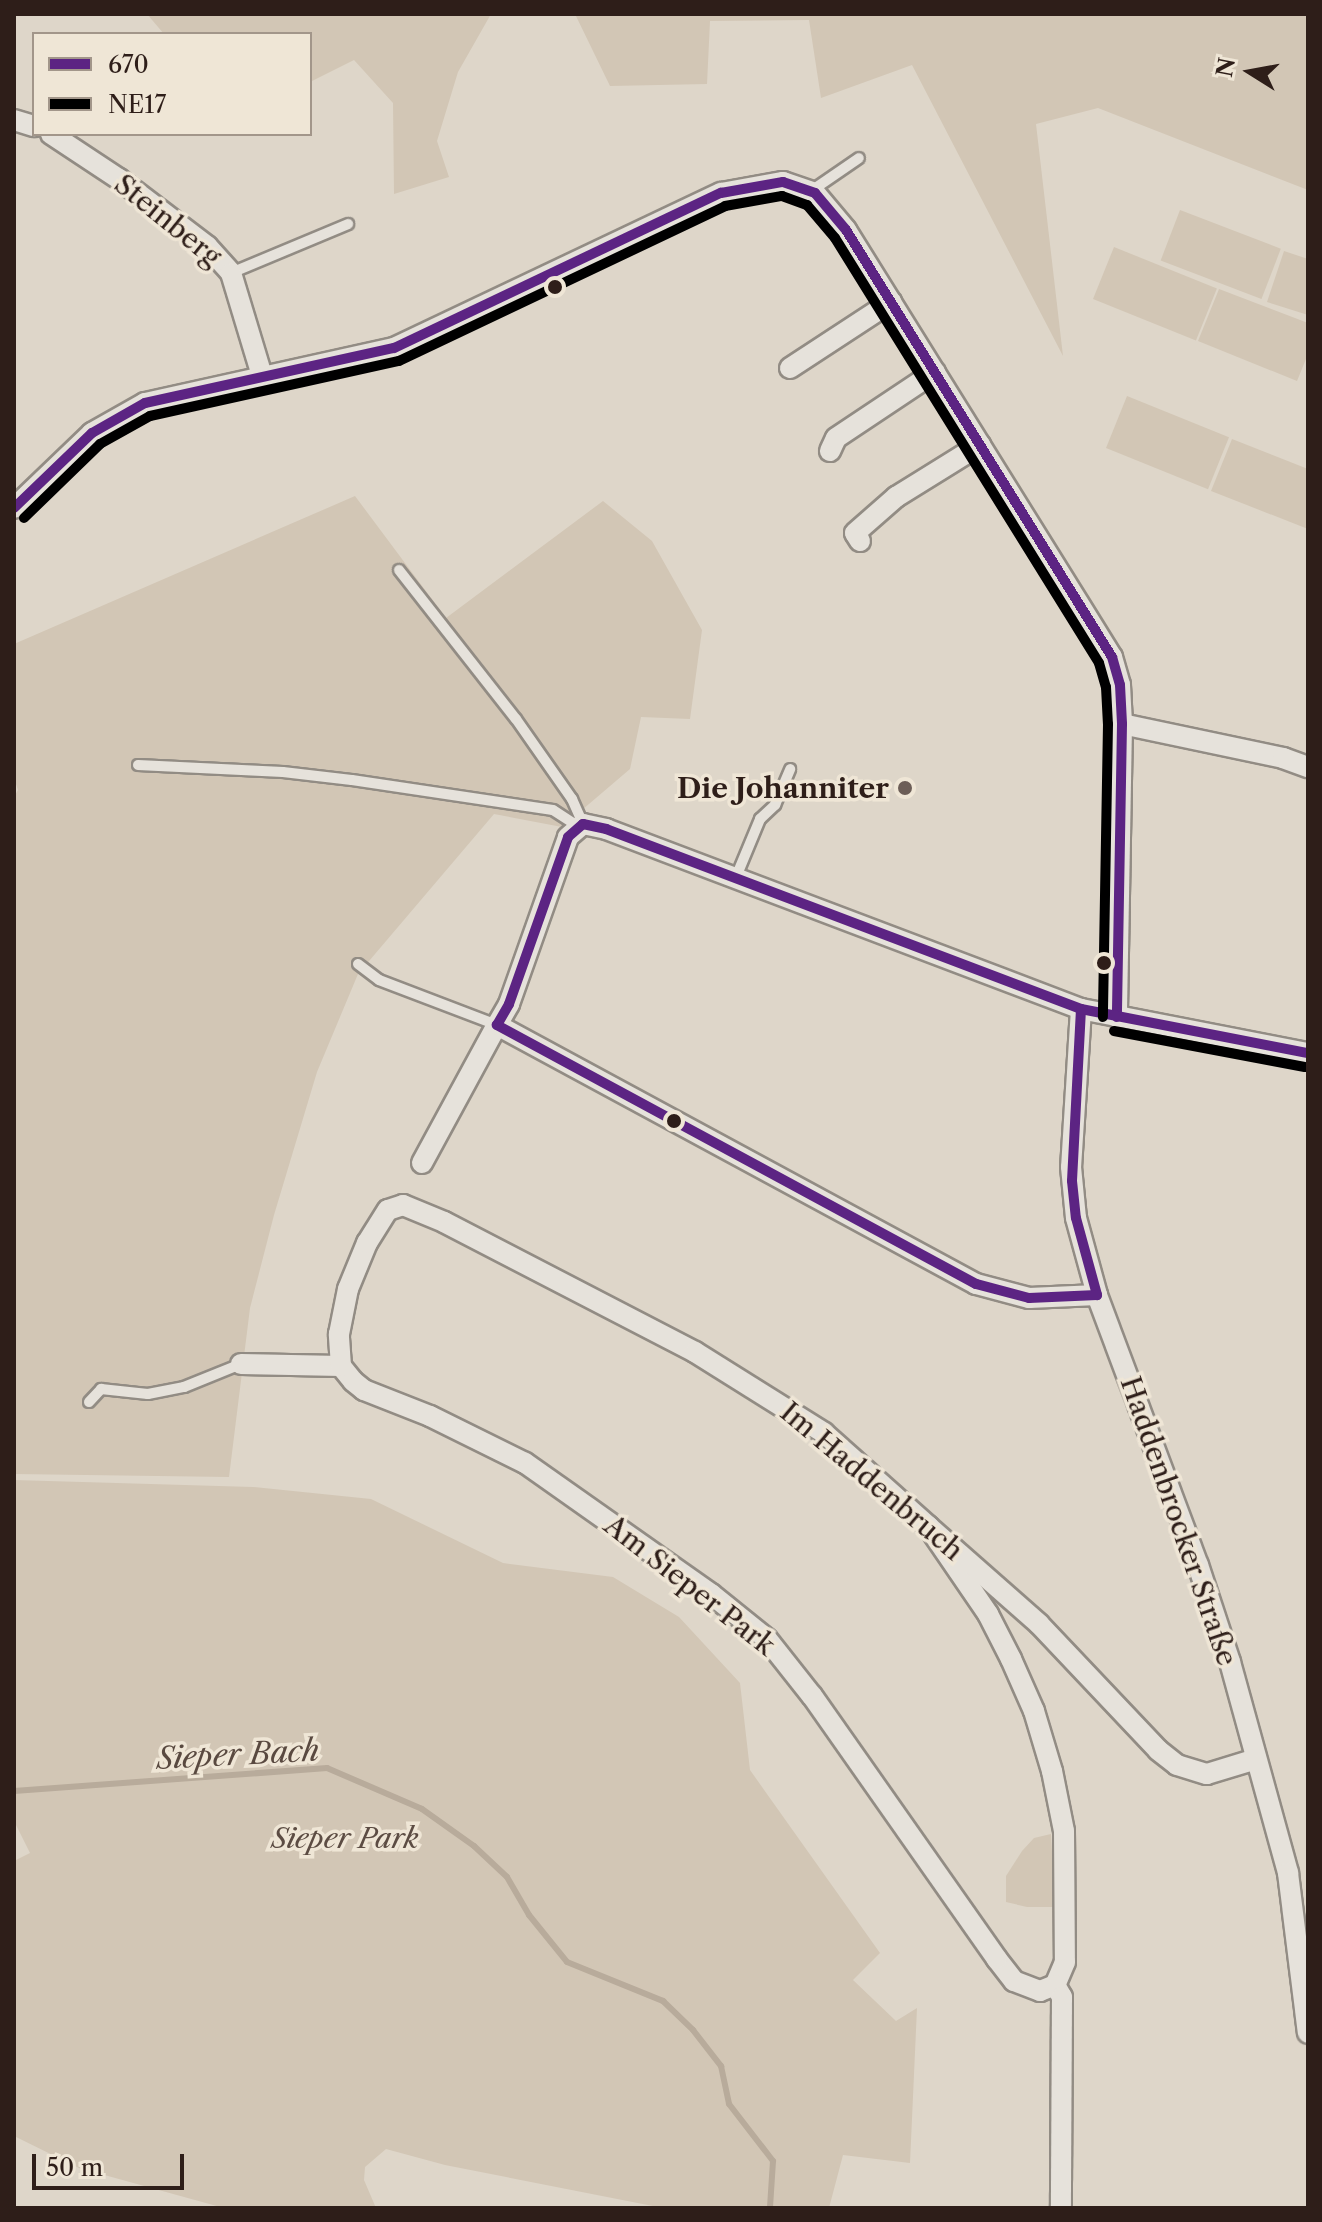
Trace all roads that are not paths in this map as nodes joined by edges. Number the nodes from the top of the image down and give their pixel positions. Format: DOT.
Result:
graph roads {
  1 [pos="54,136"];
  2 [pos="859,158"];
  3 [pos="811,191"];
  4 [pos="348,224"];
  5 [pos="231,273"];
  6 [pos="891,302"];
  7 [pos="790,368"];
  8 [pos="935,372"];
  9 [pos="263,379"];
  10 [pos="980,445"];
  11 [pos="830,451"];
  12 [pos="14,508"];
  13 [pos="860,541"];
  14 [pos="399,570"];
  15 [pos="1122,724"];
  16 [pos="138,765"];
  17 [pos="1308,767"];
  18 [pos="790,769"];
  19 [pos="583,825"];
  20 [pos="736,877"];
  21 [pos="358,964"];
  22 [pos="1081,1009"];
  23 [pos="1117,1017"];
  24 [pos="497,1025"];
  25 [pos="1308,1053"];
  26 [pos="422,1163"];
  27 [pos="1097,1295"];
  28 [pos="241,1364"];
  29 [pos="341,1366"];
  30 [pos="89,1402"];
  31 [pos="928,1526"];
  32 [pos="1256,1759"];
  33 [pos="1055,1985"];
  34 [pos="1308,2033"];
  35 [pos="1061,2208"];
  1 -- 5 [label="street, Steinberg"];
  2 -- 3 [label="lane"];
  3 -- 6 [label="street"];
  3 -- 9 [label="street"];
  4 -- 5 [label="lane"];
  5 -- 9 [label="street, Steinberg"];
  6 -- 7 [label="street"];
  6 -- 8 [label="street"];
  8 -- 10 [label="street"];
  8 -- 11 [label="street"];
  9 -- 12 [label="street"];
  10 -- 13 [label="street"];
  10 -- 15 [label="street"];
  14 -- 19 [label="lane"];
  15 -- 17 [label="street"];
  15 -- 23 [label="street"];
  16 -- 19 [label="lane"];
  18 -- 20 [label="lane"];
  19 -- 20 [label="street"];
  19 -- 24 [label="street"];
  20 -- 22 [label="street"];
  21 -- 24 [label="lane"];
  22 -- 23 [label="street"];
  22 -- 27 [label="street, Haddenbrocker Straße"];
  23 -- 25 [label="street"];
  24 -- 26 [label="street"];
  24 -- 27 [label="street"];
  27 -- 32 [label="street, Haddenbrocker Straße"];
  28 -- 29 [label="street"];
  28 -- 30 [label="lane"];
  29 -- 31 [label="street, Im Haddenbruch"];
  29 -- 33 [label="street, Am Sieper Park"];
  31 -- 32 [label="street, Im Haddenbruch"];
  31 -- 33 [label="street"];
  32 -- 34 [label="street, Haddenbrocker Straße"];
  33 -- 35 [label="street"];
}
